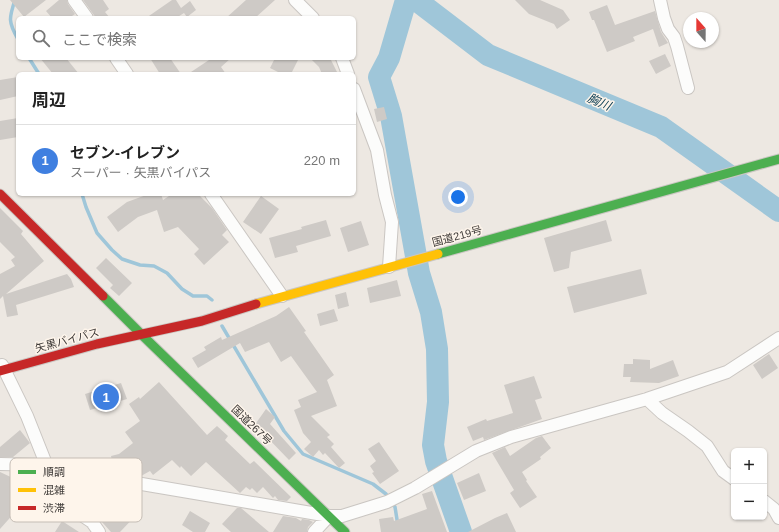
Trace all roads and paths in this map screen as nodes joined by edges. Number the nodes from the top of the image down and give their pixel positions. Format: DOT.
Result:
graph roads {
  1 [pos="74,0"];
  2 [pos="295,0"];
  3 [pos="660,0"];
  4 [pos="86,16"];
  5 [pos="311,16"];
  6 [pos="117,60"];
  7 [pos="343,60"];
  8 [pos="126,72"];
  9 [pos="347,72"];
  10 [pos="688,88"];
  11 [pos="356,94"];
  12 [pos="779,159"];
  13 [pos="0,194"];
  14 [pos="212,196"];
  15 [pos="389,266"];
  16 [pos="282,296"];
  17 [pos="142,335"];
  18 [pos="779,338"];
  19 [pos="1,368"];
  20 [pos="647,399"];
  21 [pos="45,458"];
  22 [pos="0,464"];
  23 [pos="10,464"];
  24 [pos="731,477"];
  25 [pos="142,484"];
  26 [pos="767,503"];
  27 [pos="329,516"];
  28 [pos="779,518"];
  29 [pos="92,522"];
  30 [pos="99,532"];
  31 [pos="314,532"];
  32 [pos="345,532"];
  1 -- 4 [label="street"];
  2 -- 5 [label="street"];
  3 -- 10 [label="street"];
  6 -- 8 [label="street"];
  7 -- 9 [label="street"];
  11 -- 15 [label="street"];
  12 -- 15 [label="main road, 国道219号"];
  13 -- 17 [label="main road, 国道267号"];
  14 -- 16 [label="street"];
  15 -- 16 [label="main road, 国道219号"];
  16 -- 17 [label="main road, 国道219号"];
  17 -- 19 [label="main road, 矢黒バイパス"];
  17 -- 27 [label="main road, 国道267号"];
  18 -- 20 [label="street"];
  19 -- 21 [label="street"];
  20 -- 24 [label="street"];
  20 -- 27 [label="street"];
  22 -- 23 [label="street"];
  25 -- 27 [label="street"];
  26 -- 28 [label="street"];
  27 -- 31 [label="street"];
  27 -- 32 [label="main road, 国道267号"];
  29 -- 30 [label="street"];
}
